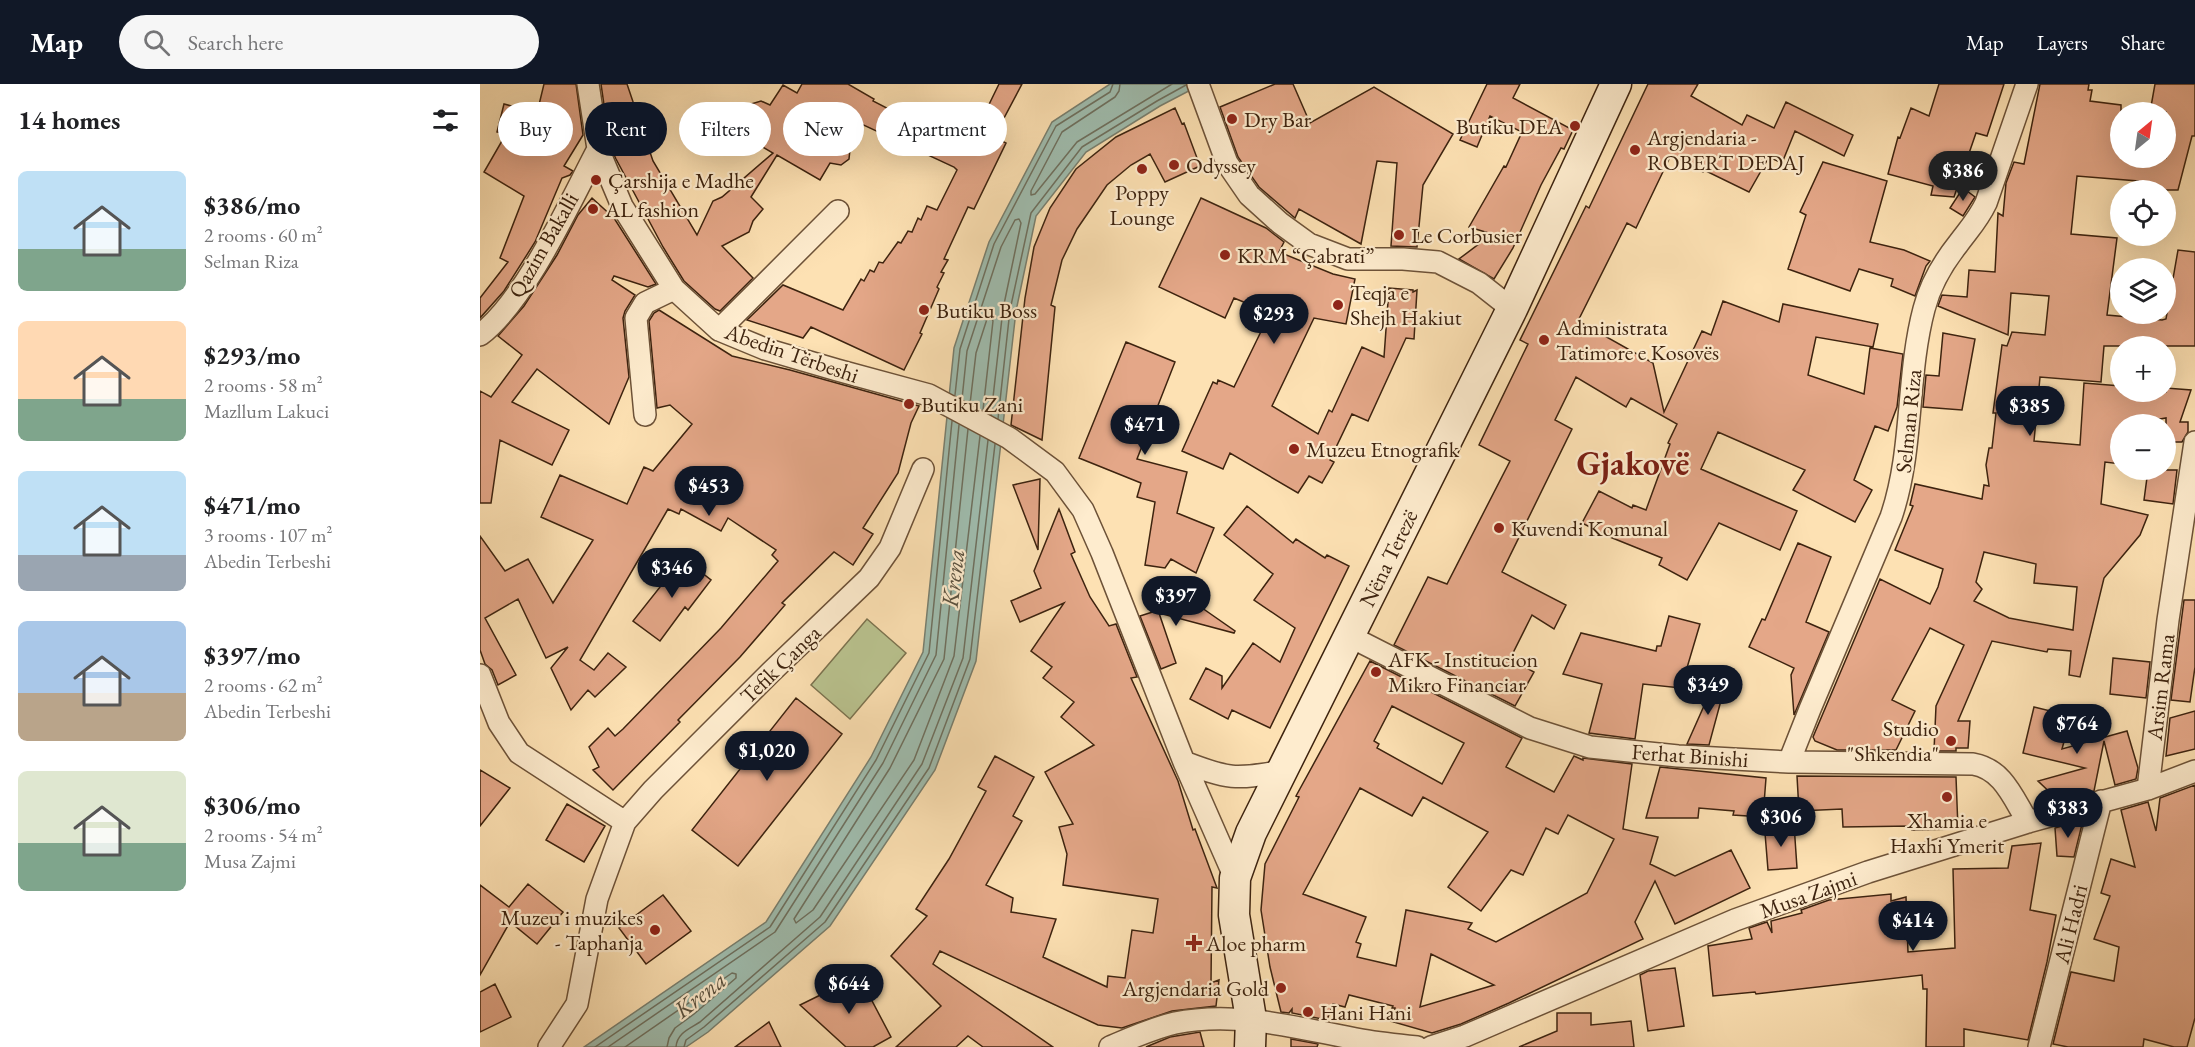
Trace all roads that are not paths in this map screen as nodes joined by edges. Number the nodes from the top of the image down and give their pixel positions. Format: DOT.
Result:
graph roads {
  1 [pos="588,84"];
  2 [pos="1616,84"];
  3 [pos="2027,84"];
  4 [pos="1201,94"];
  5 [pos="591,102"];
  6 [pos="594,156"];
  7 [pos="601,156"];
  8 [pos="838,211"];
  9 [pos="674,289"];
  10 [pos="1512,309"];
  11 [pos="718,330"];
  12 [pos="480,335"];
  13 [pos="645,416"];
  14 [pos="2195,442"];
  15 [pos="923,470"];
  16 [pos="1349,636"];
  17 [pos="480,675"];
  18 [pos="1184,762"];
  19 [pos="1789,762"];
  20 [pos="1282,771"];
  21 [pos="2195,771"];
  22 [pos="2148,789"];
  23 [pos="2101,801"];
  24 [pos="624,822"];
  25 [pos="2028,822"];
  26 [pos="1235,878"];
  27 [pos="1251,1033"];
  28 [pos="549,1047"];
  29 [pos="1110,1047"];
  30 [pos="1417,1047"];
  31 [pos="1431,1047"];
  32 [pos="2039,1047"];
  1 -- 5 [label="street, Abedin Tërbeshi"];
  2 -- 10 [label="main road, Nëna Terezë"];
  3 -- 19 [label="street, Selman Riza"];
  4 -- 10 [label="street"];
  6 -- 12 [label="street, Qazim Bakalli"];
  7 -- 9 [label="street, Abedin Tërbeshi"];
  8 -- 11 [label="street"];
  9 -- 11 [label="street, Abedin Tërbeshi"];
  9 -- 13 [label="street"];
  10 -- 16 [label="main road, Nëna Terezë"];
  11 -- 18 [label="street, Abedin Tërbeshi"];
  14 -- 22 [label="street, Arsim Rama"];
  15 -- 24 [label="street, Tefik Çanga"];
  16 -- 19 [label="street, Ferhat Binishi"];
  16 -- 20 [label="main road, Nëna Terezë"];
  17 -- 24 [label="street"];
  18 -- 20 [label="street"];
  18 -- 26 [label="street, Abedin Tërbeshi"];
  19 -- 25 [label="street, Ferhat Binishi"];
  20 -- 26 [label="main road, Nëna Terezë"];
  21 -- 22 [label="street, Musa Zajmi"];
  22 -- 23 [label="street, Musa Zajmi"];
  23 -- 25 [label="street, Musa Zajmi"];
  23 -- 32 [label="street, Ali Hadri"];
  24 -- 28 [label="street, Tefik Çanga"];
  25 -- 31 [label="street, Musa Zajmi"];
  26 -- 27 [label="main road, Nëna Terezë"];
  27 -- 29 [label="street"];
  27 -- 30 [label="street"];
}
